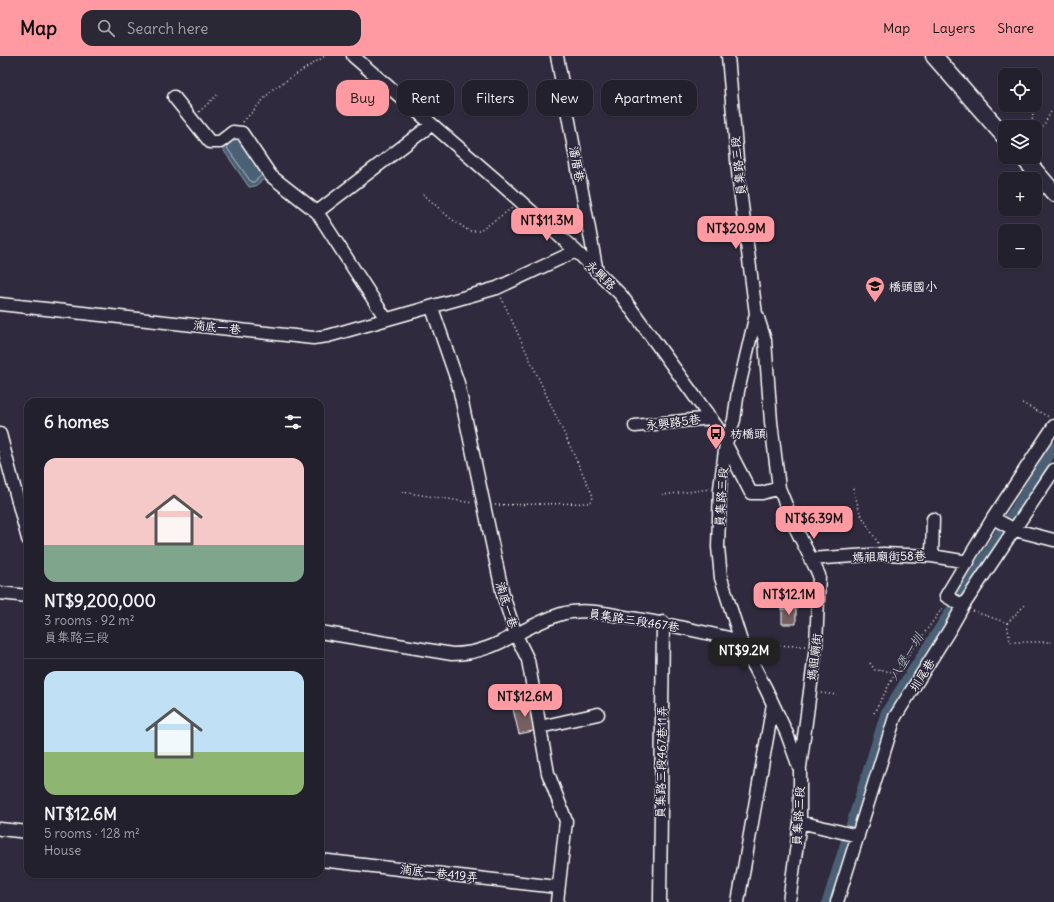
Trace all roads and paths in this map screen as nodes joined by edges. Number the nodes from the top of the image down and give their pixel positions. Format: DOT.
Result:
graph roads {
  1 [pos="324,56"];
  2 [pos="353,56"];
  3 [pos="557,56"];
  4 [pos="728,56"];
  5 [pos="934,56"];
  6 [pos="217,95"];
  7 [pos="174,97"];
  8 [pos="1052,110"];
  9 [pos="192,118"];
  10 [pos="431,125"];
  11 [pos="1042,128"];
  12 [pos="998,129"];
  13 [pos="236,131"];
  14 [pos="1029,164"];
  15 [pos="1054,193"];
  16 [pos="423,194"];
  17 [pos="520,202"];
  18 [pos="317,212"];
  19 [pos="576,251"];
  20 [pos="598,272"];
  21 [pos="497,288"];
  22 [pos="0,304"];
  23 [pos="432,308"];
  24 [pos="756,314"];
  25 [pos="386,319"];
  26 [pos="1022,403"];
  27 [pos="711,418"];
  28 [pos="1054,420"];
  29 [pos="635,426"];
  30 [pos="1054,426"];
  31 [pos="0,434"];
  32 [pos="726,443"];
  33 [pos="1054,470"];
  34 [pos="720,488"];
  35 [pos="779,488"];
  36 [pos="853,488"];
  37 [pos="402,492"];
  38 [pos="662,495"];
  39 [pos="482,505"];
  40 [pos="993,518"];
  41 [pos="933,519"];
  42 [pos="24,524"];
  43 [pos="1015,530"];
  44 [pos="1054,540"];
  45 [pos="883,554"];
  46 [pos="932,556"];
  47 [pos="810,559"];
  48 [pos="968,562"];
  49 [pos="0,593"];
  50 [pos="24,596"];
  51 [pos="946,596"];
  52 [pos="1026,604"];
  53 [pos="962,606"];
  54 [pos="663,622"];
  55 [pos="1007,623"];
  56 [pos="324,633"];
  57 [pos="516,635"];
  58 [pos="741,641"];
  59 [pos="1054,642"];
  60 [pos="816,646"];
  61 [pos="870,663"];
  62 [pos="896,672"];
  63 [pos="809,692"];
  64 [pos="837,695"];
  65 [pos="773,704"];
  66 [pos="598,714"];
  67 [pos="874,714"];
  68 [pos="540,727"];
  69 [pos="800,770"];
  70 [pos="800,822"];
  71 [pos="0,828"];
  72 [pos="24,831"];
  73 [pos="858,836"];
  74 [pos="324,860"];
  75 [pos="557,887"];
  76 [pos="557,902"];
  77 [pos="660,902"];
  78 [pos="738,902"];
  79 [pos="789,902"];
  80 [pos="837,902"];
  1 -- 13 [label="path"];
  2 -- 10 [label="street, 永興路"];
  3 -- 20 [label="street, 潘厝巷"];
  4 -- 24 [label="street, 員集路三段"];
  5 -- 12 [label="main road"];
  6 -- 9 [label="path"];
  7 -- 9 [label="street"];
  8 -- 11 [label="path"];
  9 -- 13 [label="street"];
  10 -- 17 [label="street, 永興路"];
  10 -- 18 [label="street"];
  13 -- 18 [label="street"];
  14 -- 15 [label="main road"];
  16 -- 17 [label="path"];
  17 -- 19 [label="street, 永興路"];
  18 -- 25 [label="street"];
  19 -- 20 [label="street, 永興路"];
  19 -- 21 [label="street, 湳底一巷"];
  20 -- 27 [label="street, 永興路"];
  21 -- 23 [label="street, 湳底一巷"];
  21 -- 39 [label="path"];
  22 -- 25 [label="street, 湳底一巷"];
  23 -- 25 [label="street, 湳底一巷"];
  23 -- 39 [label="street, 湳底一巷"];
  24 -- 32 [label="street, 員集路三段"];
  24 -- 35 [label="street, 媽祖廟街"];
  26 -- 28 [label="path"];
  27 -- 29 [label="street, 永興路5巷"];
  27 -- 32 [label="street, 永興路"];
  30 -- 40 [label="street"];
  31 -- 42 [label="street"];
  32 -- 34 [label="street, 員集路三段"];
  32 -- 35 [label="street, 永興路"];
  33 -- 43 [label="street, 圳尾巷"];
  34 -- 38 [label="path"];
  34 -- 58 [label="street, 員集路三段"];
  35 -- 47 [label="street, 媽祖廟街"];
  36 -- 45 [label="path"];
  37 -- 39 [label="path"];
  39 -- 57 [label="street, 湳底一巷"];
  40 -- 43 [label="street"];
  40 -- 48 [label="street"];
  41 -- 46 [label="street"];
  43 -- 44 [label="street"];
  43 -- 53 [label="street, 圳尾巷"];
  45 -- 46 [label="street, 媽祖廟街58巷"];
  45 -- 47 [label="street, 媽祖廟街58巷"];
  46 -- 48 [label="street, 媽祖廟街58巷"];
  47 -- 60 [label="street, 媽祖廟街"];
  48 -- 51 [label="street"];
  49 -- 50 [label="street"];
  51 -- 53 [label="street"];
  51 -- 62 [label="path"];
  52 -- 55 [label="path"];
  53 -- 55 [label="path"];
  53 -- 73 [label="street, 圳尾巷"];
  54 -- 57 [label="street, 員集路三段467巷"];
  54 -- 58 [label="street, 員集路三段467巷"];
  54 -- 77 [label="street, 員集路三段467巷11弄"];
  55 -- 59 [label="path"];
  56 -- 57 [label="street, 員集路三段467巷"];
  57 -- 68 [label="street, 湳底一巷"];
  58 -- 60 [label="path"];
  58 -- 65 [label="street, 員集路三段"];
  60 -- 63 [label="street, 媽祖廟街"];
  61 -- 62 [label="path"];
  62 -- 67 [label="path"];
  63 -- 64 [label="path"];
  63 -- 69 [label="street, 媽祖廟街"];
  65 -- 69 [label="street, 員集路三段"];
  65 -- 78 [label="street"];
  66 -- 68 [label="street"];
  68 -- 75 [label="street, 湳底一巷"];
  69 -- 70 [label="street, 員集路三段"];
  70 -- 73 [label="street"];
  70 -- 79 [label="street, 員集路三段"];
  71 -- 72 [label="street"];
  73 -- 80 [label="street, 圳尾巷"];
  74 -- 75 [label="street, 湳底一巷419弄"];
  75 -- 76 [label="street, 湳底一巷"];
}
